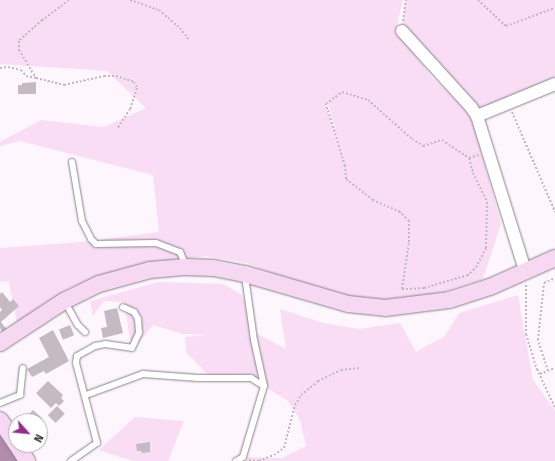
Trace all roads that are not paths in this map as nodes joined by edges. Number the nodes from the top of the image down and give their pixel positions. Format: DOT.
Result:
graph roads {
  1 [pos="402,31"];
  2 [pos="555,84"];
  3 [pos="477,116"];
  4 [pos="72,162"];
  5 [pos="555,258"];
  6 [pos="186,267"];
  7 [pos="525,270"];
  8 [pos="245,274"];
  9 [pos="64,301"];
  10 [pos="123,307"];
  11 [pos="85,332"];
  12 [pos="0,344"];
  13 [pos="23,368"];
  14 [pos="264,386"];
  15 [pos="86,395"];
  16 [pos="0,403"];
  17 [pos="0,420"];
  18 [pos="8,432"];
  19 [pos="72,461"];
  20 [pos="236,461"];
  1 -- 3 [label="street"];
  2 -- 3 [label="street"];
  3 -- 7 [label="street"];
  4 -- 6 [label="lane"];
  5 -- 7 [label="street"];
  6 -- 8 [label="street"];
  6 -- 9 [label="street"];
  7 -- 8 [label="street"];
  8 -- 14 [label="lane"];
  9 -- 11 [label="lane"];
  9 -- 12 [label="street"];
  10 -- 15 [label="lane"];
  13 -- 16 [label="lane"];
  14 -- 15 [label="lane"];
  14 -- 20 [label="lane"];
  15 -- 19 [label="lane"];
  17 -- 18 [label="street"];
}
